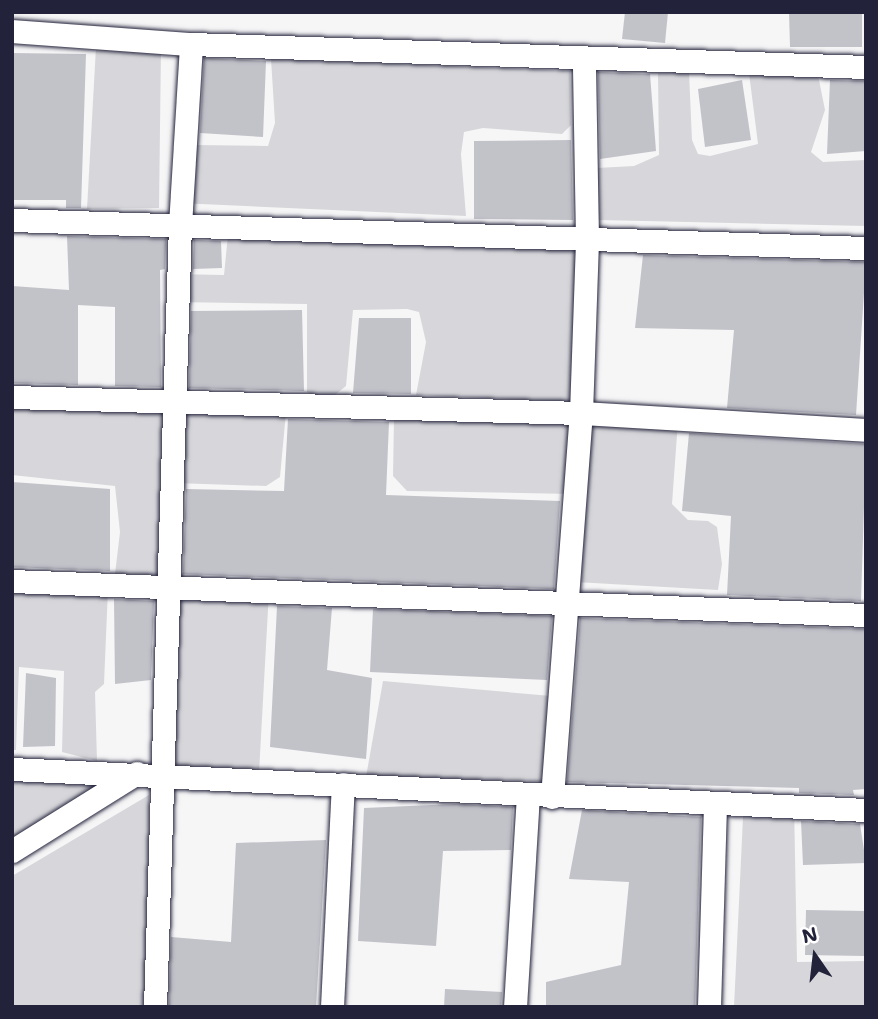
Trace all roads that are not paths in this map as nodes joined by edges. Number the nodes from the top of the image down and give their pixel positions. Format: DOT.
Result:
graph roads {
  1 [pos="12,30"];
  2 [pos="191,44"];
  3 [pos="584,59"];
  4 [pos="866,67"];
  5 [pos="12,220"];
  6 [pos="180,225"];
  7 [pos="587,239"];
  8 [pos="866,248"];
  9 [pos="12,397"];
  10 [pos="175,403"];
  11 [pos="580,413"];
  12 [pos="866,430"];
  13 [pos="12,581"];
  14 [pos="168,586"];
  15 [pos="563,604"];
  16 [pos="866,615"];
  17 [pos="12,769"];
  18 [pos="138,773"];
  19 [pos="162,774"];
  20 [pos="342,784"];
  21 [pos="528,796"];
  22 [pos="552,797"];
  23 [pos="715,806"];
  24 [pos="866,810"];
  25 [pos="12,851"];
  26 [pos="155,1007"];
  27 [pos="332,1007"];
  28 [pos="515,1007"];
  29 [pos="709,1007"];
  1 -- 2 [label="street"];
  2 -- 3 [label="street"];
  2 -- 6 [label="street"];
  3 -- 4 [label="street"];
  3 -- 7 [label="street"];
  5 -- 6 [label="street"];
  6 -- 7 [label="street"];
  6 -- 10 [label="street"];
  7 -- 8 [label="street"];
  7 -- 11 [label="street"];
  9 -- 10 [label="street"];
  10 -- 11 [label="street"];
  10 -- 14 [label="street"];
  11 -- 12 [label="street"];
  11 -- 15 [label="street"];
  13 -- 14 [label="street"];
  14 -- 15 [label="street"];
  14 -- 19 [label="street"];
  15 -- 16 [label="street"];
  15 -- 22 [label="street"];
  17 -- 18 [label="street"];
  18 -- 19 [label="street"];
  18 -- 25 [label="street"];
  19 -- 20 [label="street"];
  19 -- 26 [label="street"];
  20 -- 21 [label="street"];
  20 -- 27 [label="street"];
  21 -- 22 [label="street"];
  21 -- 28 [label="street"];
  22 -- 23 [label="street"];
  23 -- 24 [label="street"];
  23 -- 29 [label="street"];
}
